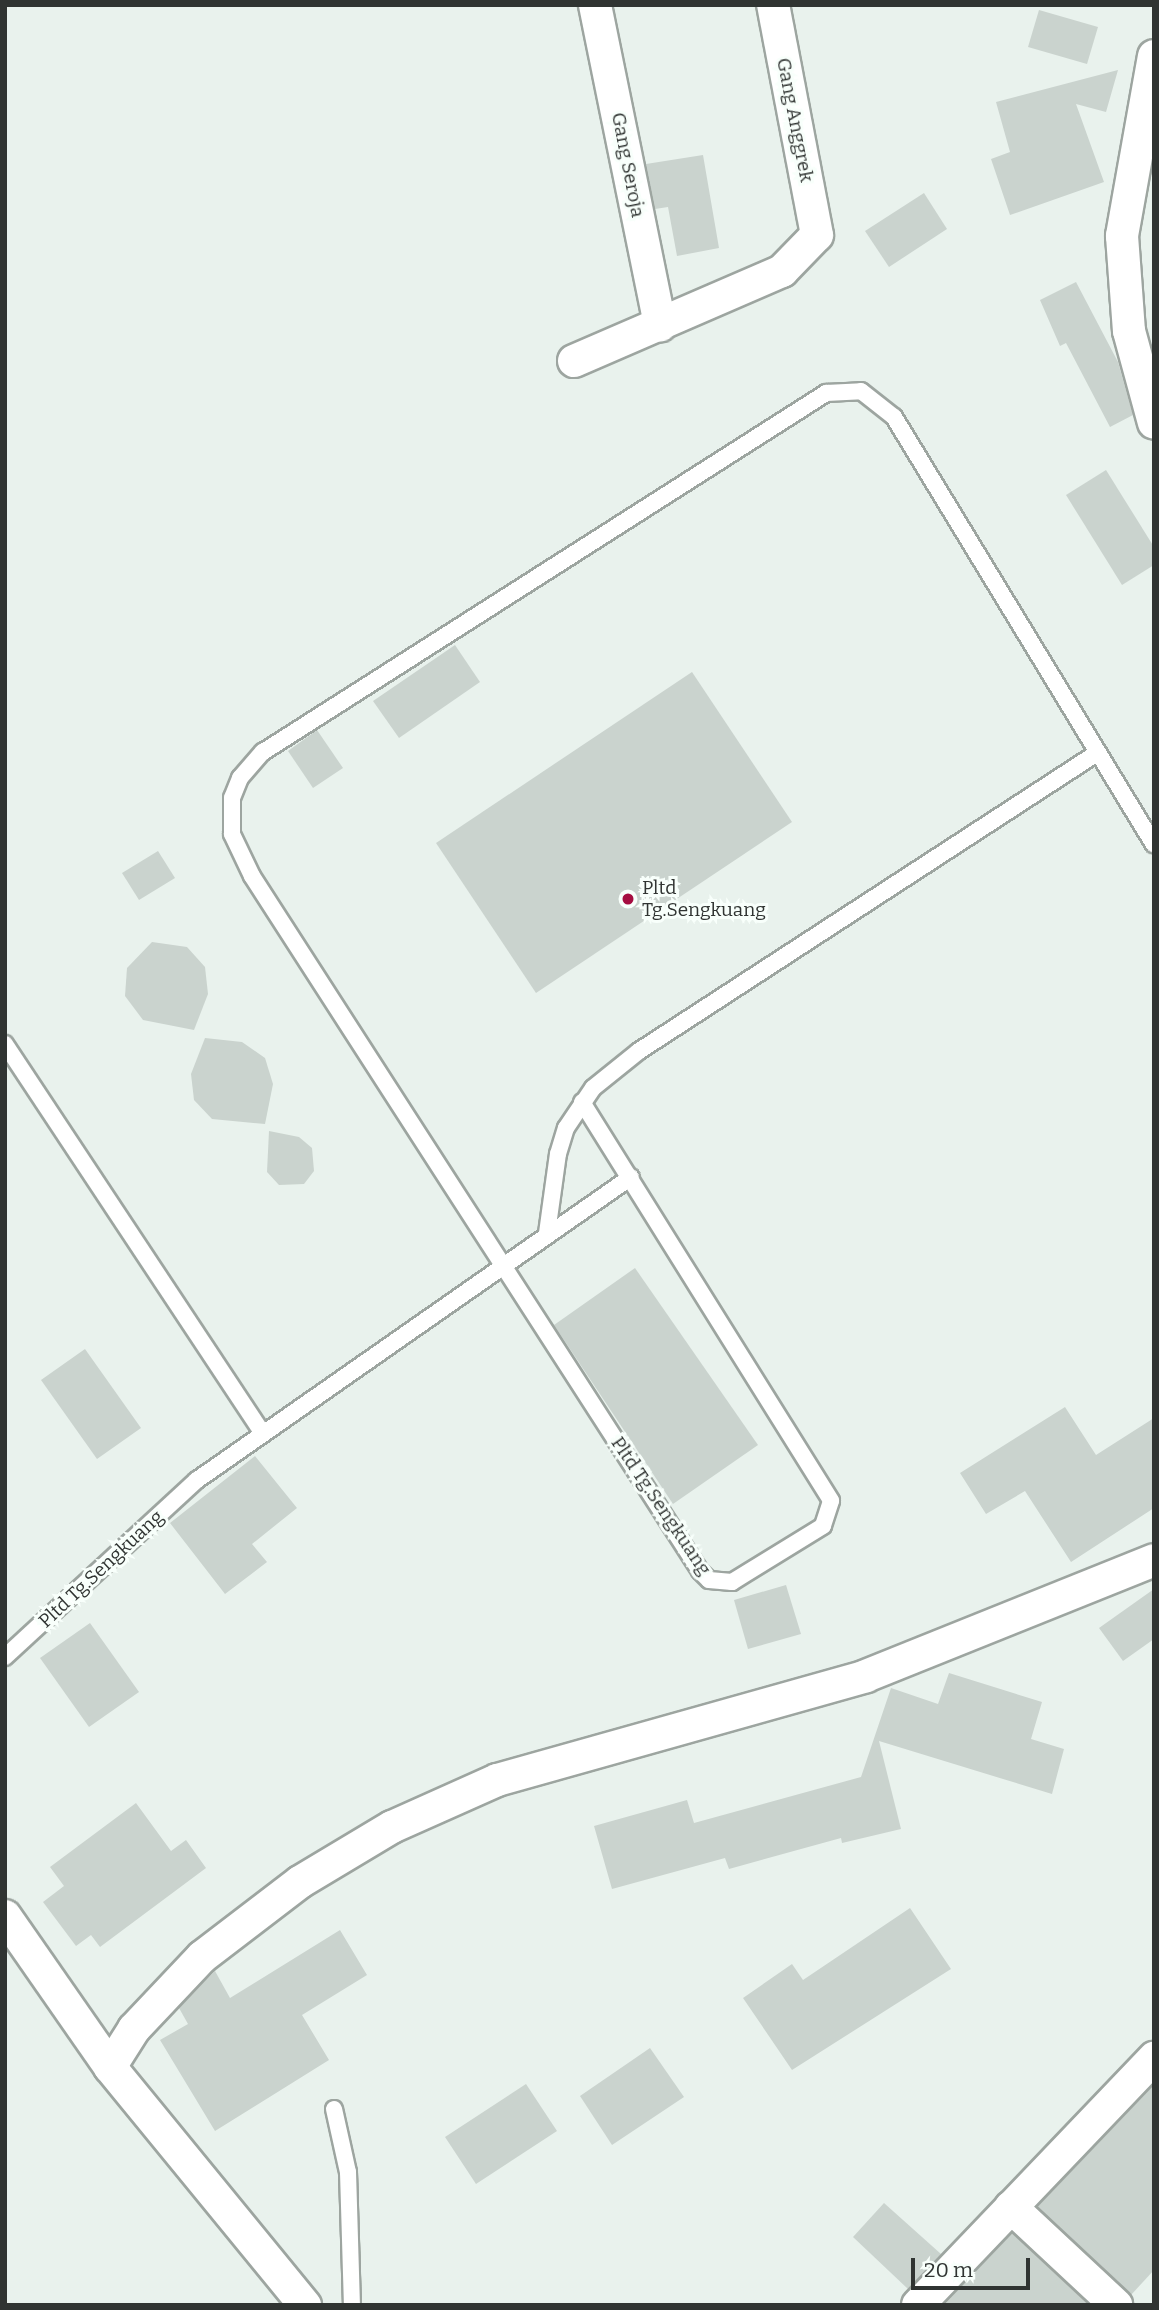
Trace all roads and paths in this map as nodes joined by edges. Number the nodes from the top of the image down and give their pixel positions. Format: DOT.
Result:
graph roads {
  1 [pos="595,5"];
  2 [pos="774,5"];
  3 [pos="1154,56"];
  4 [pos="660,325"];
  5 [pos="574,361"];
  6 [pos="1154,423"];
  7 [pos="1097,753"];
  8 [pos="1154,844"];
  9 [pos="5,1044"];
  10 [pos="582,1102"];
  11 [pos="631,1177"];
  12 [pos="547,1234"];
  13 [pos="505,1262"];
  14 [pos="262,1432"];
  15 [pos="1154,1560"];
  16 [pos="5,1657"];
  17 [pos="5,1916"];
  18 [pos="1154,2058"];
  19 [pos="110,2067"];
  20 [pos="334,2109"];
  21 [pos="1011,2207"];
  22 [pos="304,2305"];
  23 [pos="352,2305"];
  24 [pos="918,2305"];
  25 [pos="1116,2305"];
  1 -- 4 [label="street, Gang Seroja"];
  2 -- 4 [label="street, Gang Anggrek"];
  3 -- 6 [label="street"];
  4 -- 5 [label="street"];
  7 -- 8 [label="lane, Pltd Tg.Sengkuang"];
  7 -- 10 [label="lane"];
  7 -- 13 [label="lane, Pltd Tg.Sengkuang"];
  9 -- 14 [label="lane"];
  10 -- 11 [label="lane, Pltd Tg.Sengkuang"];
  10 -- 12 [label="lane"];
  11 -- 12 [label="lane, Pltd Tg.Sengkuang"];
  11 -- 13 [label="lane, Pltd Tg.Sengkuang"];
  12 -- 13 [label="lane, Pltd Tg.Sengkuang"];
  13 -- 14 [label="lane, Pltd Tg.Sengkuang"];
  14 -- 16 [label="lane, Pltd Tg.Sengkuang"];
  15 -- 19 [label="street"];
  17 -- 19 [label="street"];
  18 -- 21 [label="street"];
  19 -- 22 [label="street"];
  20 -- 23 [label="lane"];
  21 -- 24 [label="street"];
  21 -- 25 [label="street"];
}
